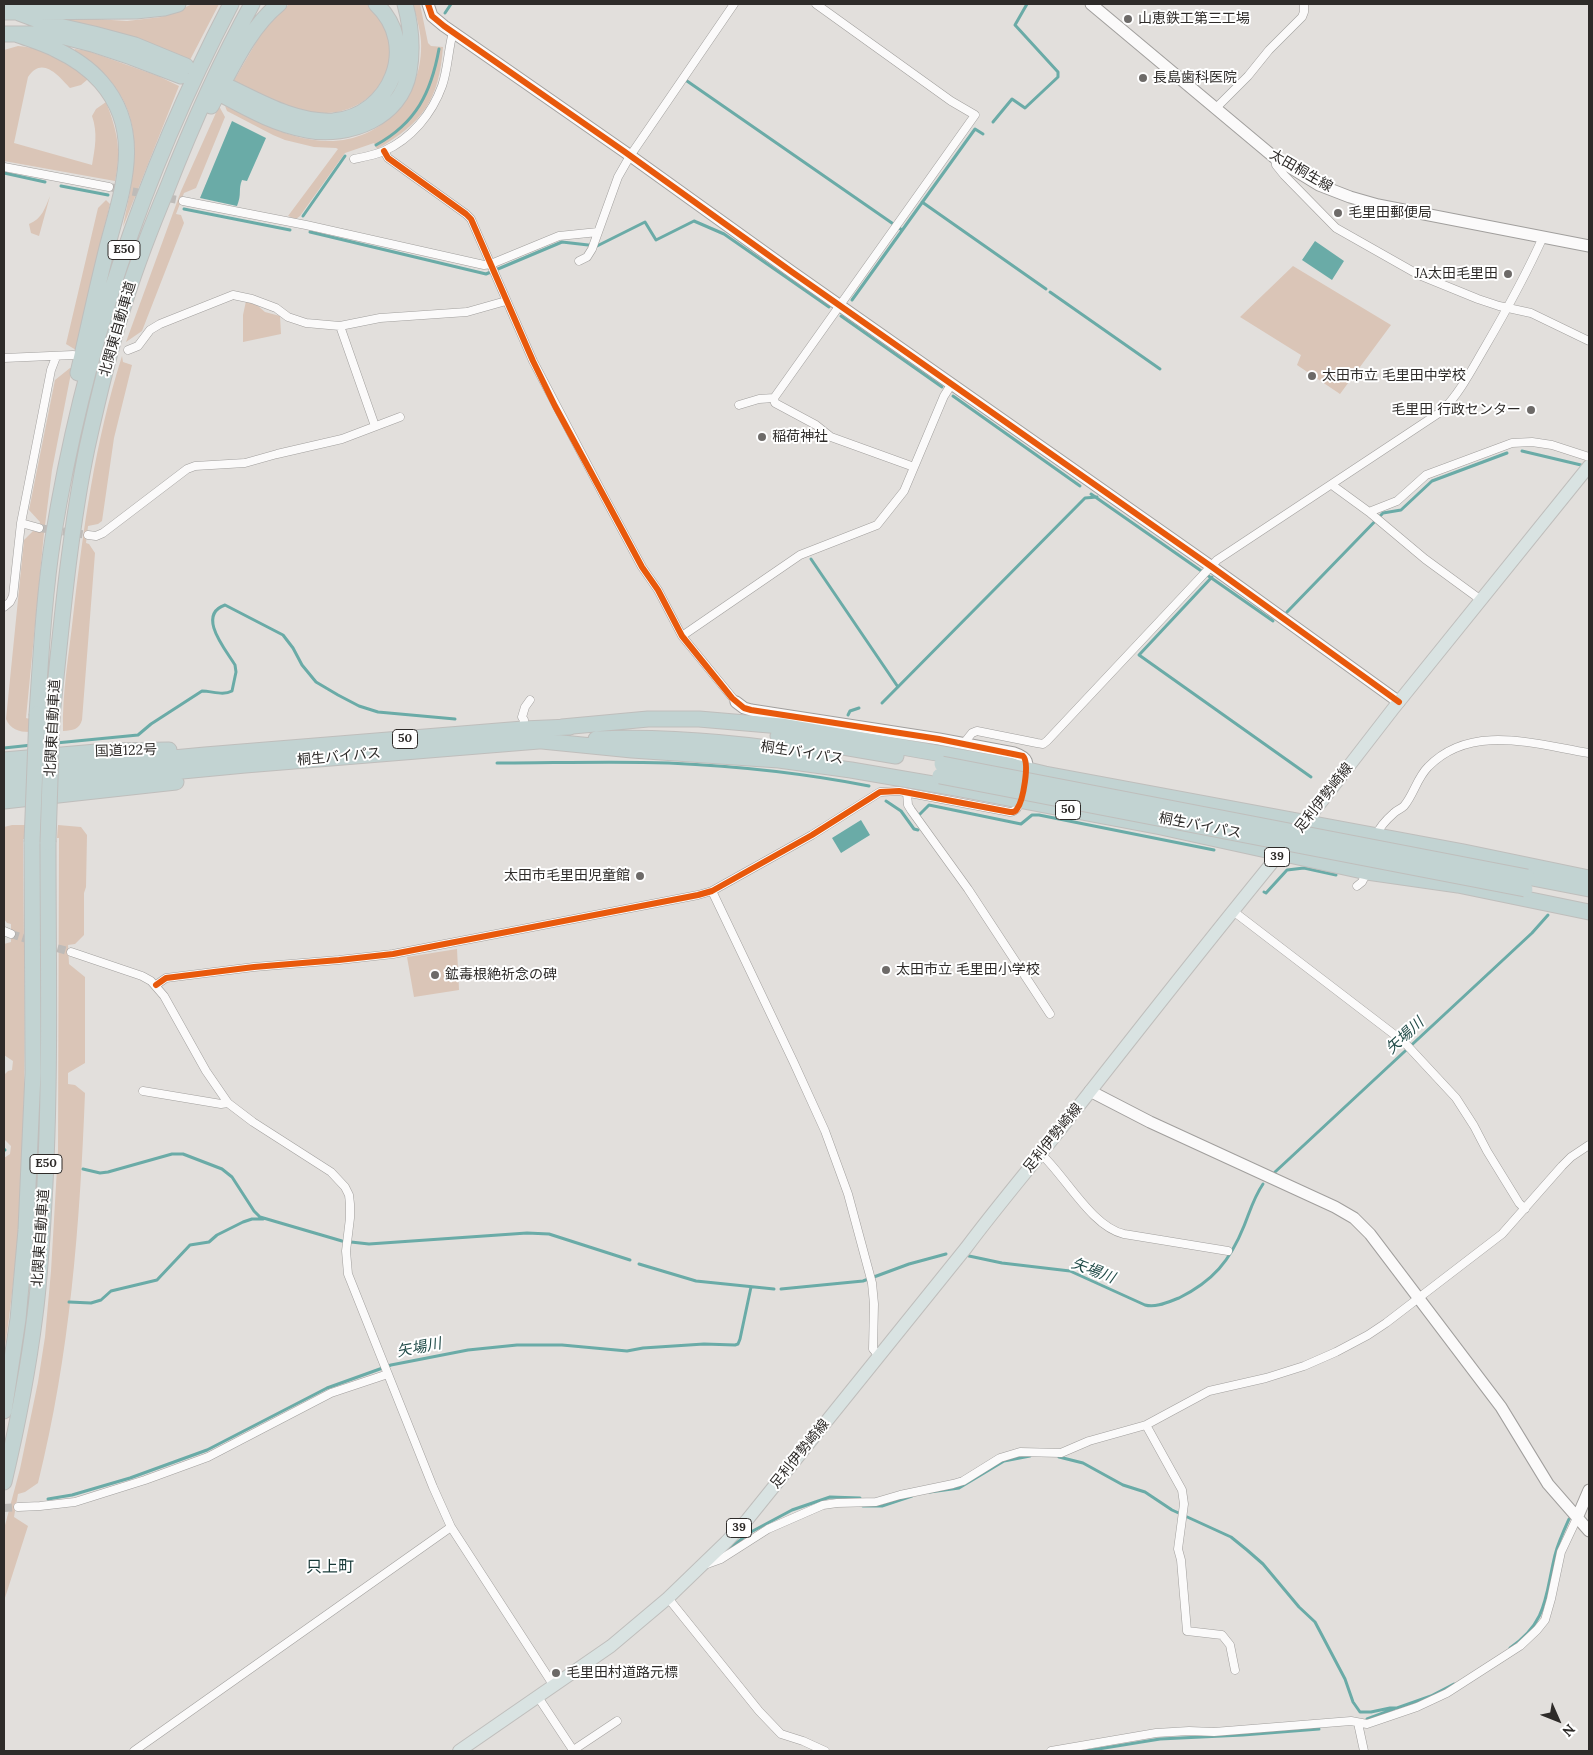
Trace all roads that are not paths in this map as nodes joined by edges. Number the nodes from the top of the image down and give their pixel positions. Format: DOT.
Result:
graph roads {
  1 [pos="178,4"];
  2 [pos="231,4"];
  3 [pos="252,4"];
  4 [pos="279,4"];
  5 [pos="376,4"];
  6 [pos="405,4"];
  7 [pos="428,4"];
  8 [pos="734,4"];
  9 [pos="816,4"];
  10 [pos="1091,4"];
  11 [pos="1304,4"];
  12 [pos="11,12"];
  13 [pos="453,32"];
  14 [pos="10,34"];
  15 [pos="1215,109"];
  16 [pos="384,151"];
  17 [pos="630,156"];
  18 [pos="1275,158"];
  19 [pos="354,159"];
  20 [pos="4,167"];
  21 [pos="108,187"];
  22 [pos="183,200"];
  23 [pos="597,236"];
  24 [pos="1544,237"];
  25 [pos="1589,246"];
  26 [pos="142,251"];
  27 [pos="580,260"];
  28 [pos="493,268"];
  29 [pos="506,300"];
  30 [pos="840,306"];
  31 [pos="1508,307"];
  32 [pos="340,326"];
  33 [pos="1589,341"];
  34 [pos="128,350"];
  35 [pos="73,355"];
  36 [pos="56,357"];
  37 [pos="4,358"];
  38 [pos="951,385"];
  39 [pos="774,398"];
  40 [pos="739,405"];
  41 [pos="400,417"];
  42 [pos="375,426"];
  43 [pos="1589,457"];
  44 [pos="1589,466"];
  45 [pos="914,467"];
  46 [pos="1332,485"];
  47 [pos="58,510"];
  48 [pos="1375,518"];
  49 [pos="21,523"];
  50 [pos="39,528"];
  51 [pos="88,535"];
  52 [pos="1210,569"];
  53 [pos="1481,600"];
  54 [pos="4,606"];
  55 [pos="682,636"];
  56 [pos="530,700"];
  57 [pos="736,702"];
  58 [pos="1399,702"];
  59 [pos="562,727"];
  60 [pos="523,728"];
  61 [pos="542,741"];
  62 [pos="964,743"];
  63 [pos="1589,753"];
  64 [pos="247,758"];
  65 [pos="4,760"];
  66 [pos="1027,769"];
  67 [pos="941,770"];
  68 [pos="4,774"];
  69 [pos="4,788"];
  70 [pos="907,793"];
  71 [pos="4,801"];
  72 [pos="1020,801"];
  73 [pos="1305,823"];
  74 [pos="1375,836"];
  75 [pos="1280,854"];
  76 [pos="1367,872"];
  77 [pos="1589,878"];
  78 [pos="1526,883"];
  79 [pos="1357,886"];
  80 [pos="1589,889"];
  81 [pos="712,891"];
  82 [pos="1589,902"];
  83 [pos="1233,911"];
  84 [pos="1589,912"];
  85 [pos="71,952"];
  86 [pos="156,985"];
  87 [pos="1050,1014"];
  88 [pos="143,1091"];
  89 [pos="1090,1091"];
  90 [pos="228,1103"];
  91 [pos="1589,1146"];
  92 [pos="1041,1154"];
  93 [pos="1525,1209"];
  94 [pos="1228,1251"];
  95 [pos="1419,1298"];
  96 [pos="879,1356"];
  97 [pos="388,1374"];
  98 [pos="4,1411"];
  99 [pos="1146,1425"];
  100 [pos="4,1482"];
  101 [pos="1589,1490"];
  102 [pos="18,1507"];
  103 [pos="1577,1518"];
  104 [pos="451,1527"];
  105 [pos="1589,1531"];
  106 [pos="702,1565"];
  107 [pos="668,1598"];
  108 [pos="1235,1670"];
  109 [pos="554,1686"];
  110 [pos="538,1698"];
  111 [pos="617,1721"];
  112 [pos="1358,1723"];
  113 [pos="134,1751"];
  114 [pos="458,1751"];
  115 [pos="572,1751"];
  116 [pos="825,1751"];
  117 [pos="1052,1751"];
  118 [pos="1364,1751"];
  1 -- 12 [label="highway"];
  2 -- 47 [label="highway, 北関東自動車道 / E50"];
  3 -- 26 [label="highway, 北関東自動車道 / E50"];
  4 -- 26 [label="highway"];
  5 -- 6 [label="highway"];
  7 -- 13 [label="street"];
  8 -- 17 [label="street"];
  9 -- 30 [label="street"];
  10 -- 15 [label="street, 太田桐生線"];
  11 -- 15 [label="street"];
  12 -- 14 [label="highway"];
  13 -- 16 [label="street"];
  13 -- 17 [label="street"];
  14 -- 47 [label="highway"];
  15 -- 18 [label="street, 太田桐生線"];
  16 -- 19 [label="street"];
  16 -- 28 [label="street"];
  17 -- 23 [label="street"];
  17 -- 30 [label="street"];
  18 -- 24 [label="street, 太田桐生線"];
  18 -- 31 [label="street"];
  20 -- 21 [label="street"];
  22 -- 28 [label="street"];
  23 -- 27 [label="street"];
  23 -- 28 [label="street"];
  24 -- 25 [label="street, 太田桐生線"];
  24 -- 31 [label="street"];
  26 -- 100 [label="highway, 北関東自動車道 / E50, bridge"];
  28 -- 29 [label="street"];
  29 -- 32 [label="street"];
  29 -- 55 [label="street"];
  30 -- 38 [label="street"];
  30 -- 39 [label="street"];
  31 -- 33 [label="street"];
  31 -- 46 [label="street"];
  32 -- 34 [label="street"];
  32 -- 42 [label="street"];
  35 -- 36 [label="street"];
  36 -- 37 [label="street"];
  36 -- 49 [label="street"];
  38 -- 45 [label="street"];
  38 -- 52 [label="street"];
  39 -- 40 [label="street"];
  39 -- 45 [label="street"];
  41 -- 42 [label="street"];
  42 -- 51 [label="street"];
  43 -- 48 [label="street"];
  44 -- 53 [label="main road, 足利伊勢崎線 / 39"];
  45 -- 55 [label="street"];
  46 -- 48 [label="street"];
  46 -- 52 [label="street"];
  47 -- 98 [label="highway, 北関東自動車道 / E50, bridge"];
  48 -- 53 [label="street"];
  49 -- 50 [label="street"];
  49 -- 54 [label="street"];
  52 -- 58 [label="street"];
  52 -- 62 [label="street"];
  53 -- 58 [label="main road, 足利伊勢崎線 / 39"];
  55 -- 57 [label="street"];
  56 -- 60 [label="street"];
  57 -- 62 [label="street"];
  58 -- 73 [label="main road, 足利伊勢崎線 / 39"];
  59 -- 60 [label="highway, 桐生バイパス / 50"];
  59 -- 66 [label="highway, 50"];
  59 -- 67 [label="highway, 桐生バイパス / 50"];
  60 -- 64 [label="highway, 桐生バイパス / 50"];
  61 -- 64 [label="highway, 桐生バイパス / 50"];
  61 -- 67 [label="highway, 桐生バイパス / 50"];
  61 -- 72 [label="highway, 50"];
  62 -- 66 [label="street"];
  63 -- 74 [label="street"];
  64 -- 65 [label="highway, 国道122号 / 50"];
  64 -- 68 [label="highway, 桐生バイパス / 50"];
  64 -- 69 [label="highway, 桐生バイパス / 50"];
  64 -- 71 [label="highway, 50"];
  66 -- 72 [label="street"];
  66 -- 73 [label="highway, 50"];
  67 -- 78 [label="highway, 桐生バイパス / 50, bridge"];
  70 -- 72 [label="street"];
  70 -- 81 [label="street"];
  70 -- 87 [label="street"];
  72 -- 75 [label="highway, 50"];
  73 -- 74 [label="highway, 50"];
  73 -- 75 [label="main road, 足利伊勢崎線 / 39"];
  74 -- 76 [label="street"];
  74 -- 77 [label="highway, 50"];
  75 -- 76 [label="highway, 50"];
  75 -- 83 [label="main road, 足利伊勢崎線 / 39"];
  76 -- 79 [label="street"];
  76 -- 84 [label="highway, 50"];
  78 -- 80 [label="highway, 桐生バイパス / 50"];
  78 -- 82 [label="highway, 桐生バイパス / 50"];
  81 -- 86 [label="street"];
  81 -- 96 [label="street"];
  83 -- 89 [label="main road, 足利伊勢崎線 / 39"];
  83 -- 93 [label="street"];
  85 -- 86 [label="street"];
  86 -- 90 [label="street"];
  88 -- 90 [label="street"];
  89 -- 92 [label="main road, 足利伊勢崎線 / 39"];
  89 -- 95 [label="street"];
  90 -- 97 [label="street"];
  91 -- 93 [label="street"];
  92 -- 94 [label="street"];
  92 -- 96 [label="main road, 足利伊勢崎線 / 39"];
  93 -- 95 [label="street"];
  95 -- 99 [label="street"];
  95 -- 103 [label="street"];
  96 -- 106 [label="main road, 足利伊勢崎線 / 39"];
  97 -- 102 [label="street"];
  97 -- 104 [label="street"];
  99 -- 106 [label="street"];
  99 -- 108 [label="street"];
  101 -- 103 [label="street"];
  103 -- 105 [label="street"];
  103 -- 112 [label="street"];
  104 -- 109 [label="street"];
  104 -- 113 [label="street"];
  106 -- 107 [label="main road, 足利伊勢崎線 / 39"];
  107 -- 109 [label="main road, 足利伊勢崎線 / 39"];
  107 -- 116 [label="street"];
  109 -- 110 [label="main road, 足利伊勢崎線 / 39"];
  110 -- 114 [label="main road, 足利伊勢崎線 / 39"];
  110 -- 115 [label="street"];
  111 -- 115 [label="street"];
  112 -- 117 [label="street"];
  112 -- 118 [label="street"];
}
